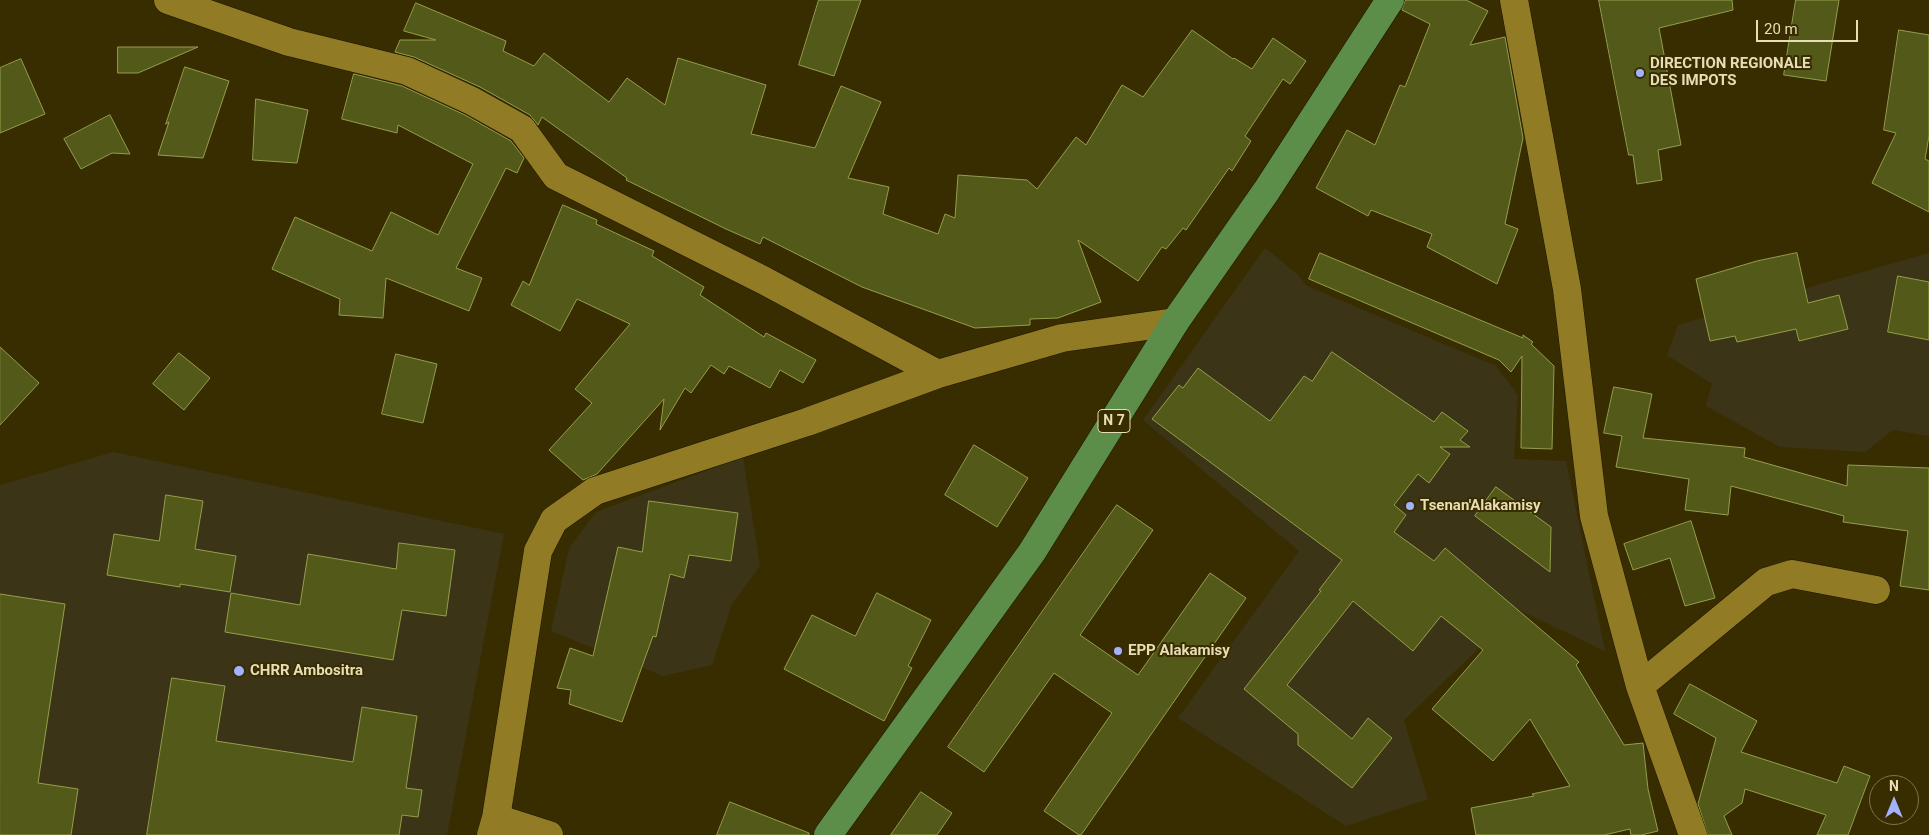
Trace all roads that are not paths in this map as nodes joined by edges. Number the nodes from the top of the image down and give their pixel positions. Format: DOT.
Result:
graph roads {
  1 [pos="168,0"];
  2 [pos="1390,0"];
  3 [pos="1514,0"];
  4 [pos="1175,322"];
  5 [pos="938,374"];
  6 [pos="1876,590"];
  7 [pos="1640,686"];
  8 [pos="493,826"];
  9 [pos="549,835"];
  10 [pos="828,835"];
  11 [pos="1692,835"];
  1 -- 5 [label="street"];
  2 -- 4 [label="main road, N 7"];
  3 -- 7 [label="street"];
  4 -- 5 [label="street"];
  4 -- 10 [label="main road, N 7"];
  5 -- 8 [label="street"];
  6 -- 7 [label="street"];
  7 -- 11 [label="street"];
  8 -- 9 [label="street"];
}
